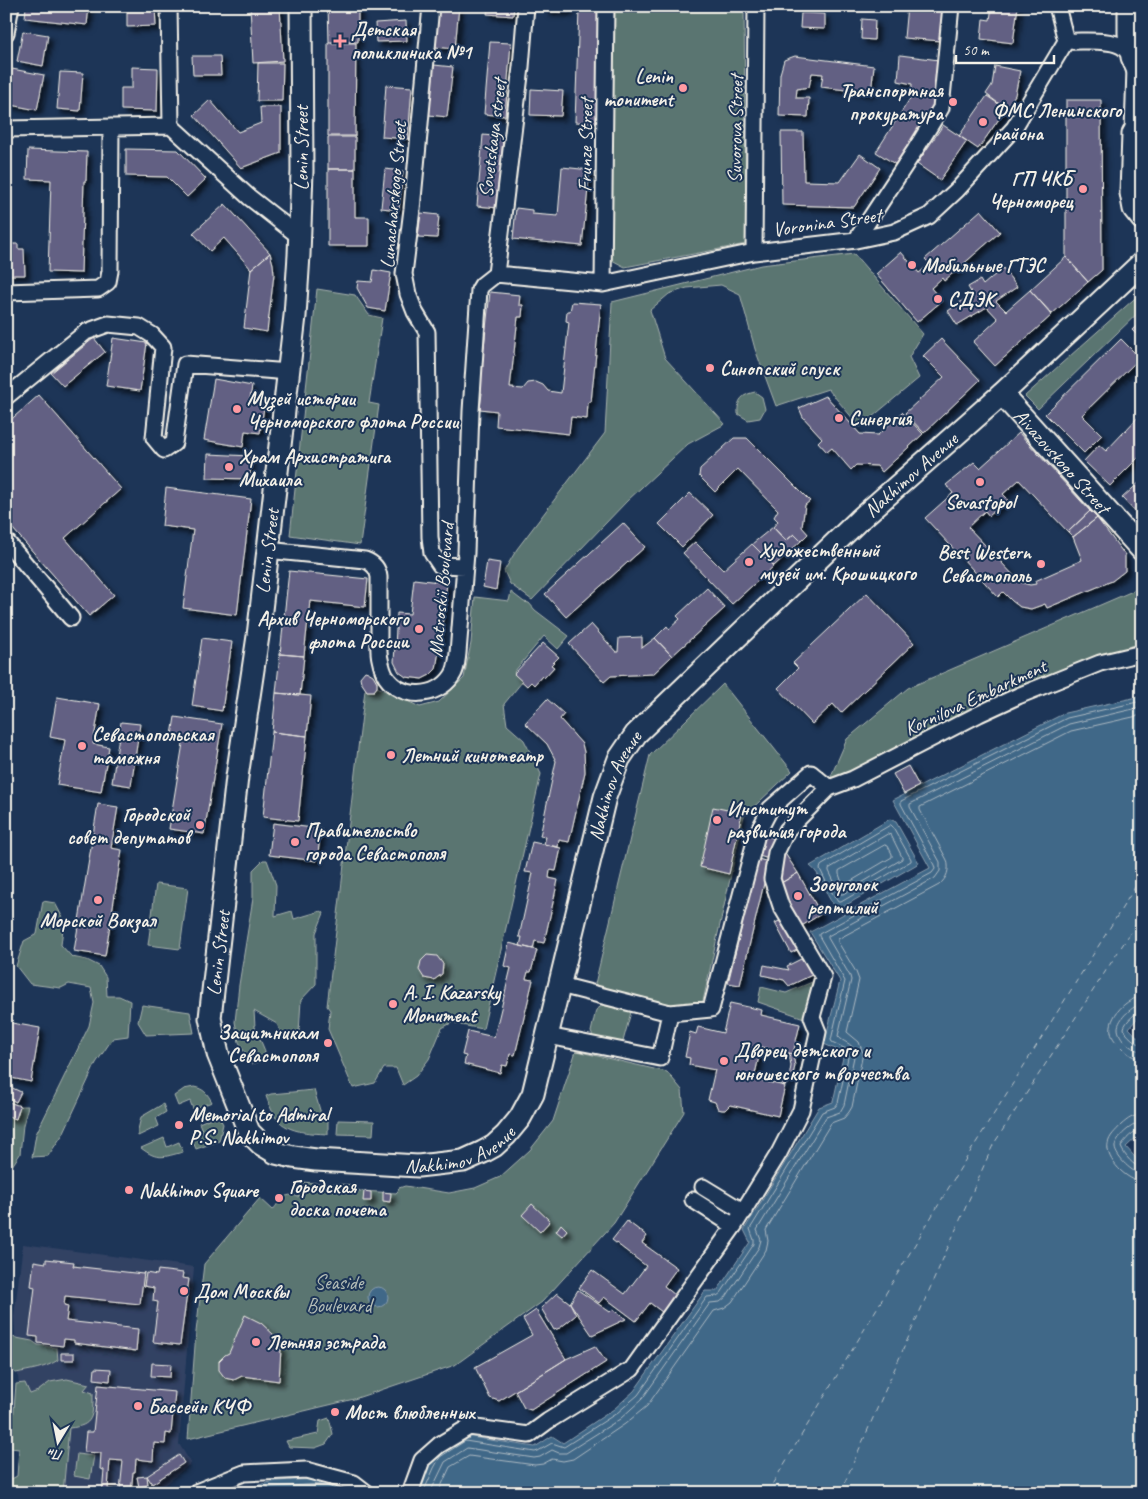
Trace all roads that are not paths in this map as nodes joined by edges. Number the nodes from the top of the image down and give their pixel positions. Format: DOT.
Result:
graph roads {
  1 [pos="11,6"];
  2 [pos="169,6"];
  3 [pos="301,6"];
  4 [pos="431,6"];
  5 [pos="526,6"];
  6 [pos="606,6"];
  7 [pos="756,6"];
  8 [pos="951,6"];
  9 [pos="1057,6"];
  10 [pos="1129,6"];
  11 [pos="6,33"];
  12 [pos="1066,41"];
  13 [pos="1136,68"];
  14 [pos="171,126"];
  15 [pos="1138,126"];
  16 [pos="110,127"];
  17 [pos="6,129"];
  18 [pos="1142,219"];
  19 [pos="300,237"];
  20 [pos="856,240"];
  21 [pos="754,252"];
  22 [pos="1142,263"];
  23 [pos="496,274"];
  24 [pos="603,284"];
  25 [pos="6,292"];
  26 [pos="289,372"];
  27 [pos="1002,394"];
  28 [pos="6,397"];
  29 [pos="6,540"];
  30 [pos="267,550"];
  31 [pos="1142,550"];
  32 [pos="465,566"];
  33 [pos="71,618"];
  34 [pos="1142,653"];
  35 [pos="829,788"];
  36 [pos="560,984"];
  37 [pos="670,1013"];
  38 [pos="213,1034"];
  39 [pos="548,1036"];
  40 [pos="703,1188"];
  41 [pos="693,1200"];
  42 [pos="744,1212"];
  43 [pos="734,1226"];
  44 [pos="196,1492"];
  45 [pos="367,1493"];
  46 [pos="410,1493"];
  1 -- 11 [label="street"];
  2 -- 14 [label="street"];
  3 -- 19 [label="main road, Lenin Street"];
  4 -- 32 [label="street, Lunacharskogo Street"];
  5 -- 23 [label="street, Sovetskaya street"];
  6 -- 24 [label="street, Frunze Street"];
  7 -- 21 [label="street, Suvorova Street"];
  8 -- 20 [label="street"];
  9 -- 12 [label="street"];
  10 -- 13 [label="main road"];
  12 -- 13 [label="street"];
  12 -- 20 [label="street, Voronina Street"];
  13 -- 15 [label="street"];
  14 -- 16 [label="street"];
  14 -- 19 [label="street"];
  15 -- 18 [label="main road"];
  16 -- 17 [label="street"];
  16 -- 25 [label="street"];
  19 -- 26 [label="main road, Lenin Street"];
  20 -- 21 [label="street, Voronina Street"];
  21 -- 24 [label="street, Voronina Street"];
  22 -- 27 [label="main road, Nakhimov Avenue"];
  23 -- 24 [label="street, Voronina Street"];
  23 -- 32 [label="street, Matroskii Boulevard"];
  26 -- 28 [label="street"];
  26 -- 30 [label="main road, Lenin Street"];
  27 -- 31 [label="main road, Aivazovskogo Street"];
  27 -- 36 [label="main road, Nakhimov Avenue"];
  29 -- 33 [label="street"];
  30 -- 32 [label="street, Matroskii Boulevard"];
  30 -- 38 [label="main road, Lenin Street"];
  34 -- 35 [label="street, Kornilova Embarkment"];
  35 -- 37 [label="street"];
  35 -- 42 [label="street"];
  36 -- 37 [label="street"];
  36 -- 39 [label="main road, Nakhimov Avenue"];
  37 -- 39 [label="street"];
  38 -- 39 [label="main road, Nakhimov Avenue"];
  40 -- 42 [label="street"];
  41 -- 43 [label="street"];
  42 -- 43 [label="street"];
  43 -- 46 [label="street"];
  44 -- 45 [label="street"];
}
